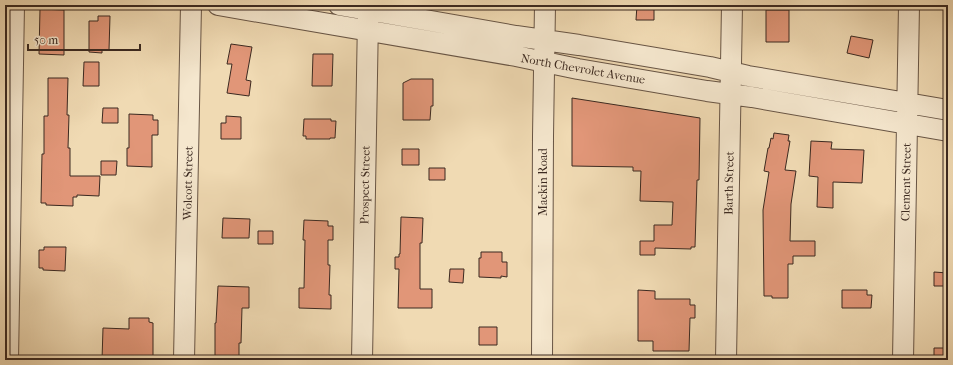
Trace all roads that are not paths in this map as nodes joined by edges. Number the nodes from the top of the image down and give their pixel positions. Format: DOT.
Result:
graph roads {
  1 [pos="14,5"];
  2 [pos="191,5"];
  3 [pos="218,5"];
  4 [pos="339,5"];
  5 [pos="545,5"];
  6 [pos="732,5"];
  7 [pos="909,5"];
  8 [pos="368,10"];
  9 [pos="368,31"];
  10 [pos="544,40"];
  11 [pos="544,62"];
  12 [pos="731,72"];
  13 [pos="731,94"];
  14 [pos="908,104"];
  15 [pos="948,110"];
  16 [pos="907,124"];
  17 [pos="948,131"];
  18 [pos="8,360"];
  19 [pos="184,360"];
  20 [pos="362,360"];
  21 [pos="542,360"];
  22 [pos="726,360"];
  23 [pos="903,360"];
  1 -- 18 [label="street"];
  2 -- 19 [label="street, Wolcott Street"];
  3 -- 9 [label="street, North Chevrolet Avenue"];
  4 -- 8 [label="street, North Chevrolet Avenue"];
  5 -- 10 [label="street, Mackin Road"];
  6 -- 12 [label="street, Barth Street"];
  7 -- 14 [label="street, Clement Street"];
  8 -- 9 [label="street, Prospect Street"];
  8 -- 10 [label="street, North Chevrolet Avenue"];
  9 -- 11 [label="street, North Chevrolet Avenue"];
  9 -- 20 [label="street, Prospect Street"];
  10 -- 11 [label="street, Mackin Road"];
  10 -- 12 [label="street, North Chevrolet Avenue"];
  11 -- 13 [label="street, North Chevrolet Avenue"];
  11 -- 21 [label="street, Mackin Road"];
  12 -- 13 [label="street, Barth Street"];
  12 -- 14 [label="street, North Chevrolet Avenue"];
  13 -- 16 [label="street, North Chevrolet Avenue"];
  13 -- 22 [label="street, Barth Street"];
  14 -- 15 [label="street, North Chevrolet Avenue"];
  14 -- 16 [label="street, Clement Street"];
  16 -- 17 [label="street, North Chevrolet Avenue"];
  16 -- 23 [label="street, Clement Street"];
}
